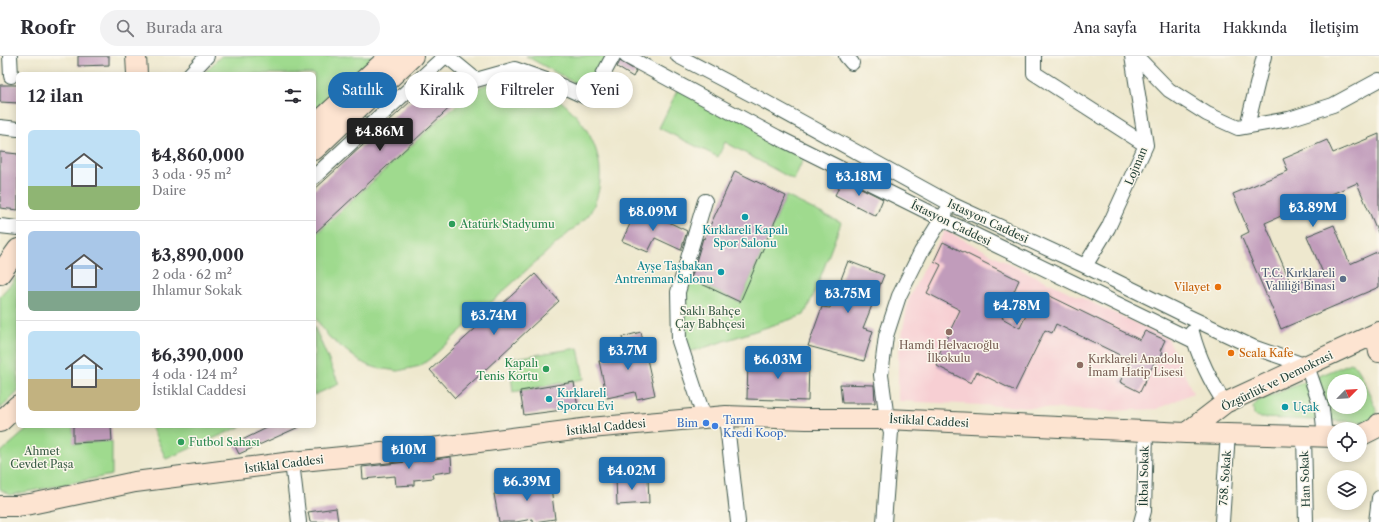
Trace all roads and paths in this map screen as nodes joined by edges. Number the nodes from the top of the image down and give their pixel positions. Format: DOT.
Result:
graph roads {
  1 [pos="10,56"];
  2 [pos="136,56"];
  3 [pos="207,56"];
  4 [pos="390,56"];
  5 [pos="413,56"];
  6 [pos="446,56"];
  7 [pos="613,56"];
  8 [pos="626,56"];
  9 [pos="678,56"];
  10 [pos="1034,56"];
  11 [pos="1132,56"];
  12 [pos="1136,56"];
  13 [pos="1264,56"];
  14 [pos="137,72"];
  15 [pos="192,72"];
  16 [pos="10,75"];
  17 [pos="1379,81"];
  18 [pos="316,124"];
  19 [pos="1247,126"];
  20 [pos="0,127"];
  21 [pos="16,129"];
  22 [pos="1146,145"];
  23 [pos="316,148"];
  24 [pos="316,175"];
  25 [pos="705,201"];
  26 [pos="951,204"];
  27 [pos="942,219"];
  28 [pos="0,226"];
  29 [pos="16,228"];
  30 [pos="16,252"];
  31 [pos="1085,266"];
  32 [pos="0,274"];
  33 [pos="1187,316"];
  34 [pos="1378,339"];
  35 [pos="1194,341"];
  36 [pos="1307,366"];
  37 [pos="1226,403"];
  38 [pos="16,407"];
  39 [pos="726,416"];
  40 [pos="704,417"];
  41 [pos="888,419"];
  42 [pos="0,422"];
  43 [pos="16,423"];
  44 [pos="1379,424"];
  45 [pos="1327,429"];
  46 [pos="1146,431"];
  47 [pos="1367,432"];
  48 [pos="1186,433"];
  49 [pos="1228,434"];
  50 [pos="1304,436"];
  51 [pos="1327,437"];
  52 [pos="0,438"];
  53 [pos="1367,440"];
  54 [pos="1379,441"];
  55 [pos="292,462"];
  56 [pos="1379,498"];
  57 [pos="31,504"];
  58 [pos="0,506"];
  59 [pos="0,520"];
  60 [pos="14,522"];
  61 [pos="299,522"];
  62 [pos="738,522"];
  63 [pos="884,522"];
  64 [pos="1141,522"];
  65 [pos="1222,522"];
  66 [pos="1306,522"];
  67 [pos="1376,522"];
  1 -- 16 [label="street"];
  2 -- 14 [label="street"];
  3 -- 15 [label="street"];
  4 -- 18 [label="street"];
  5 -- 23 [label="street"];
  6 -- 7 [label="street"];
  6 -- 24 [label="street"];
  8 -- 27 [label="street, İstasyon Caddesi"];
  9 -- 26 [label="street, Istasyon Caddesi"];
  10 -- 22 [label="street"];
  11 -- 22 [label="street, Lojman"];
  12 -- 19 [label="street"];
  13 -- 19 [label="street"];
  17 -- 19 [label="street"];
  20 -- 21 [label="street"];
  22 -- 31 [label="street, Lojman"];
  25 -- 40 [label="street"];
  26 -- 27 [label="street"];
  26 -- 31 [label="street, Istasyon Caddesi"];
  27 -- 35 [label="street, İstasyon Caddesi"];
  27 -- 41 [label="street"];
  28 -- 29 [label="street"];
  30 -- 32 [label="street"];
  31 -- 33 [label="street, Istasyon Caddesi"];
  33 -- 35 [label="street"];
  33 -- 36 [label="street, Istasyon Caddesi"];
  34 -- 36 [label="street, Özgürlük ve Demokrasi"];
  35 -- 37 [label="street"];
  36 -- 37 [label="street, Özgürlük ve Demokrasi"];
  36 -- 45 [label="street"];
  37 -- 48 [label="street, Özgürlük ve Demokrasi"];
  38 -- 42 [label="street"];
  39 -- 40 [label="street, İstiklal Caddesi"];
  39 -- 41 [label="street, İstiklal Caddesi"];
  39 -- 62 [label="street"];
  40 -- 55 [label="street, İstiklal Caddesi"];
  41 -- 46 [label="street, İstiklal Caddesi"];
  41 -- 63 [label="street"];
  43 -- 52 [label="street"];
  44 -- 47 [label="street"];
  46 -- 48 [label="street, İstiklal Caddesi"];
  46 -- 64 [label="street, İkbal Sokak"];
  48 -- 49 [label="street"];
  49 -- 50 [label="street"];
  49 -- 65 [label="street, 758. Sokak"];
  50 -- 51 [label="street"];
  50 -- 66 [label="street, Han Sokak"];
  53 -- 54 [label="street"];
  55 -- 57 [label="street, İstiklal Caddesi"];
  55 -- 61 [label="street"];
  56 -- 67 [label="street"];
  57 -- 58 [label="street"];
  57 -- 59 [label="street"];
  57 -- 60 [label="street"];
}
